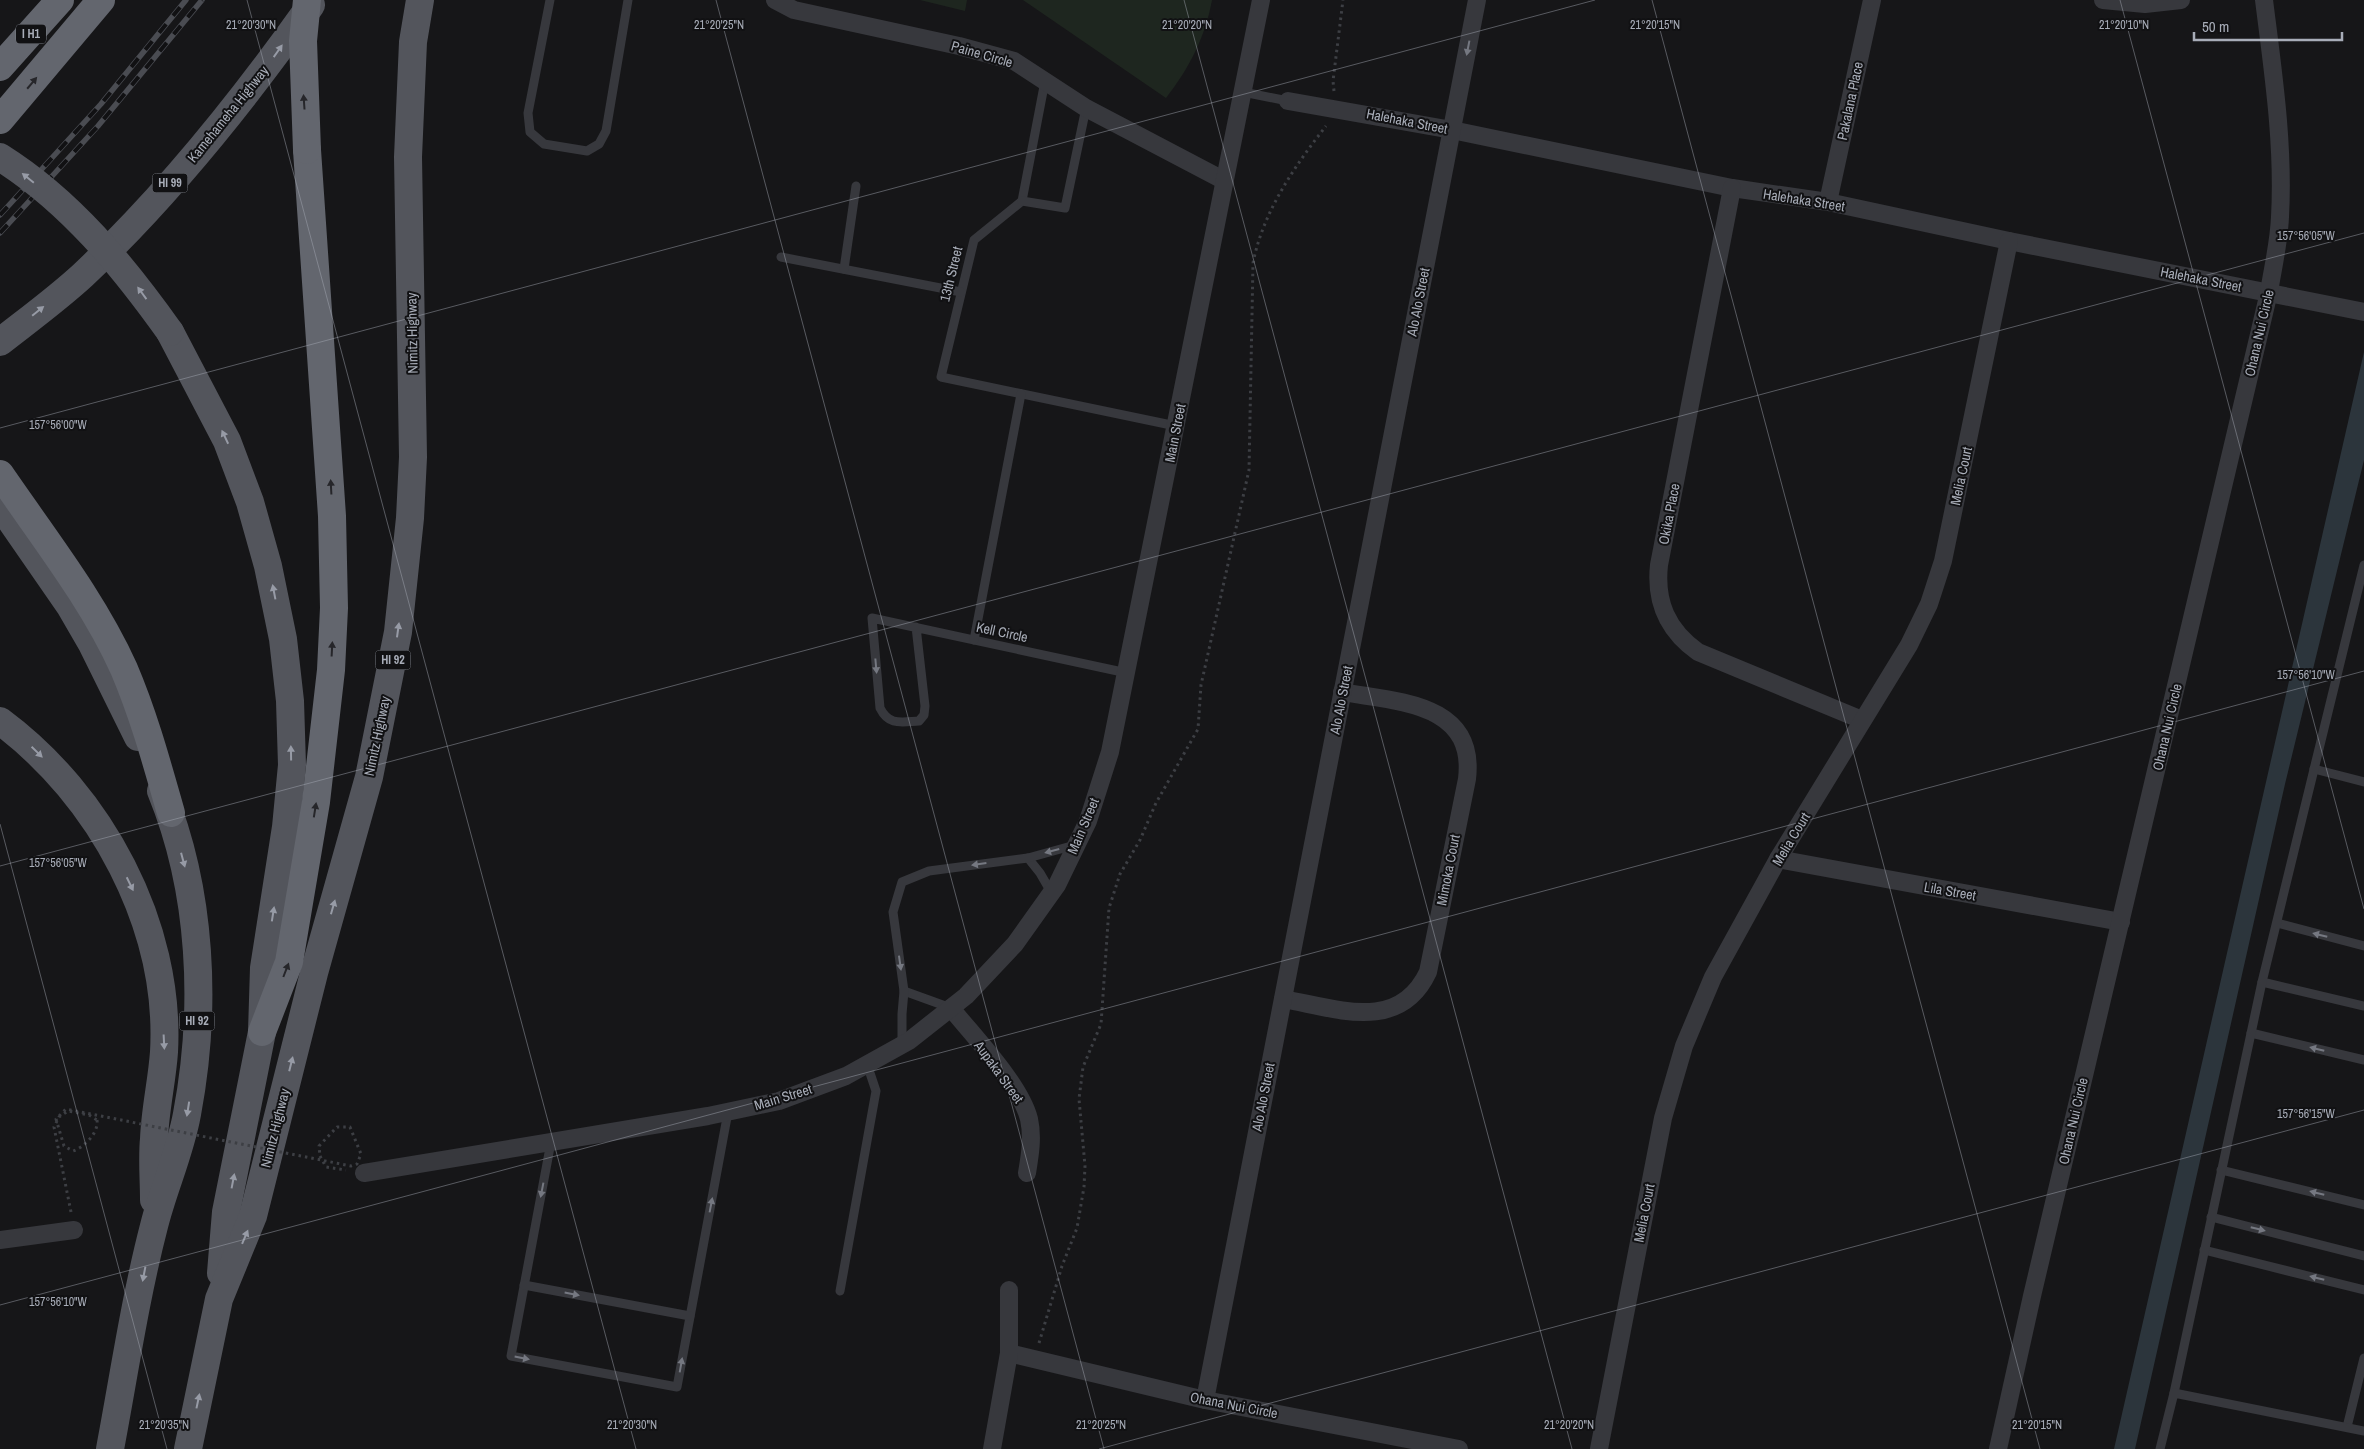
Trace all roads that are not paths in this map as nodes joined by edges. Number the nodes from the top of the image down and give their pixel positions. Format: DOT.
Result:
graph roads {
  1 [pos="60,0"];
  2 [pos="101,0"];
  3 [pos="307,0"];
  4 [pos="315,0"];
  5 [pos="420,0"];
  6 [pos="550,0"];
  7 [pos="628,0"];
  8 [pos="775,0"];
  9 [pos="1261,0"];
  10 [pos="1477,0"];
  11 [pos="1872,0"];
  12 [pos="2103,0"];
  13 [pos="2181,0"];
  14 [pos="2264,0"];
  15 [pos="0,67"];
  16 [pos="1045,81"];
  17 [pos="1243,92"];
  18 [pos="1288,101"];
  19 [pos="1086,108"];
  20 [pos="0,120"];
  21 [pos="1452,130"];
  22 [pos="0,157"];
  23 [pos="1225,181"];
  24 [pos="856,186"];
  25 [pos="1732,188"];
  26 [pos="1022,201"];
  27 [pos="1828,202"];
  28 [pos="2009,241"];
  29 [pos="781,257"];
  30 [pos="844,269"];
  31 [pos="961,292"];
  32 [pos="2270,292"];
  33 [pos="2362,311"];
  34 [pos="0,342"];
  35 [pos="1021,394"];
  36 [pos="1176,426"];
  37 [pos="0,474"];
  38 [pos="0,505"];
  39 [pos="2364,565"];
  40 [pos="916,627"];
  41 [pos="974,640"];
  42 [pos="1127,673"];
  43 [pos="1342,692"];
  44 [pos="1862,720"];
  45 [pos="0,721"];
  46 [pos="2314,769"];
  47 [pos="2364,782"];
  48 [pos="170,813"];
  49 [pos="1076,845"];
  50 [pos="1028,858"];
  51 [pos="1778,859"];
  52 [pos="1051,892"];
  53 [pos="2121,922"];
  54 [pos="2277,924"];
  55 [pos="2364,946"];
  56 [pos="2262,982"];
  57 [pos="904,991"];
  58 [pos="1282,999"];
  59 [pos="2364,1006"];
  60 [pos="951,1008"];
  61 [pos="262,1032"];
  62 [pos="2250,1033"];
  63 [pos="902,1044"];
  64 [pos="2364,1060"];
  65 [pos="867,1064"];
  66 [pos="728,1112"];
  67 [pos="551,1142"];
  68 [pos="2221,1170"];
  69 [pos="364,1173"];
  70 [pos="1026,1173"];
  71 [pos="2364,1205"];
  72 [pos="2211,1217"];
  73 [pos="154,1226"];
  74 [pos="74,1230"];
  75 [pos="0,1240"];
  76 [pos="2204,1250"];
  77 [pos="2364,1256"];
  78 [pos="524,1285"];
  79 [pos="1009,1290"];
  80 [pos="2364,1290"];
  81 [pos="840,1291"];
  82 [pos="219,1299"];
  83 [pos="690,1316"];
  84 [pos="1009,1353"];
  85 [pos="2364,1358"];
  86 [pos="2174,1393"];
  87 [pos="1205,1400"];
  88 [pos="2347,1427"];
  89 [pos="2364,1431"];
  90 [pos="110,1449"];
  91 [pos="188,1449"];
  92 [pos="992,1449"];
  93 [pos="1459,1449"];
  94 [pos="1599,1449"];
  95 [pos="1998,1449"];
  96 [pos="2160,1449"];
  1 -- 15 [label="highway, I H1"];
  20 -- 2 [label="highway, one-way"];
  61 -- 3 [label="highway, one-way, bridge"];
  34 -- 4 [label="main road, Kamehameha Highway / HI 99, one-way"];
  82 -- 5 [label="main road, Nimitz Highway / HI 92, one-way"];
  6 -- 7 [label="lane"];
  8 -- 16 [label="street, Paine Circle"];
  9 -- 17 [label="street, Main Street"];
  10 -- 21 [label="street, Alo Alo Street, one-way"];
  11 -- 27 [label="street, Pakalana Place"];
  12 -- 13 [label="street"];
  14 -- 32 [label="street, Ohana Nui Circle"];
  16 -- 19 [label="street, Paine Circle"];
  16 -- 26 [label="lane"];
  17 -- 18 [label="lane, Halehaka Street"];
  17 -- 23 [label="street, Main Street"];
  18 -- 21 [label="street, Halehaka Street"];
  19 -- 23 [label="street, Paine Circle"];
  19 -- 26 [label="lane"];
  21 -- 25 [label="street, Halehaka Street"];
  21 -- 43 [label="street, Alo Alo Street"];
  61 -- 22 [label="main road, one-way, bridge"];
  23 -- 36 [label="street, Main Street"];
  24 -- 30 [label="lane"];
  25 -- 27 [label="street, Halehaka Street"];
  25 -- 44 [label="street, Okika Place"];
  26 -- 31 [label="lane, 13th Street"];
  27 -- 28 [label="street, Halehaka Street"];
  28 -- 32 [label="street, Halehaka Street"];
  28 -- 44 [label="street, Melia Court"];
  29 -- 30 [label="lane"];
  30 -- 31 [label="lane"];
  31 -- 35 [label="lane, 13th Street"];
  32 -- 33 [label="street, Halehaka Street"];
  32 -- 53 [label="street, Ohana Nui Circle"];
  35 -- 36 [label="lane"];
  35 -- 41 [label="lane"];
  36 -- 42 [label="street, Main Street"];
  37 -- 48 [label="highway"];
  38 -- 48 [label="main road, HI 92"];
  39 -- 46 [label="lane"];
  40 -- 40 [label="lane, Kell Circle, one-way"];
  40 -- 41 [label="lane, Kell Circle"];
  41 -- 42 [label="lane, Kell Circle"];
  42 -- 49 [label="street, Main Street"];
  43 -- 58 [label="street, Alo Alo Street"];
  43 -- 58 [label="street, Mimoka Court"];
  44 -- 51 [label="street, Melia Court"];
  45 -- 73 [label="main road, one-way"];
  46 -- 47 [label="lane"];
  46 -- 54 [label="lane"];
  48 -- 73 [label="main road, HI 92, one-way"];
  49 -- 50 [label="lane, one-way"];
  49 -- 52 [label="street, Main Street"];
  50 -- 52 [label="lane"];
  50 -- 57 [label="lane, one-way"];
  51 -- 53 [label="street, Lila Street"];
  51 -- 94 [label="street, Melia Court"];
  52 -- 60 [label="street, Main Street"];
  53 -- 95 [label="street, Ohana Nui Circle"];
  55 -- 54 [label="lane, one-way"];
  54 -- 56 [label="lane"];
  56 -- 59 [label="lane"];
  56 -- 62 [label="lane"];
  57 -- 60 [label="lane"];
  57 -- 63 [label="lane"];
  58 -- 87 [label="street, Alo Alo Street"];
  60 -- 63 [label="street, Main Street"];
  60 -- 70 [label="street, Aupaka Street"];
  82 -- 61 [label="main road, HI 92, one-way"];
  64 -- 62 [label="lane, one-way"];
  62 -- 68 [label="lane"];
  63 -- 65 [label="street, Main Street"];
  65 -- 66 [label="street, Main Street"];
  65 -- 81 [label="lane"];
  66 -- 67 [label="street, Main Street"];
  83 -- 66 [label="lane, one-way"];
  67 -- 69 [label="street, Main Street"];
  67 -- 78 [label="lane, one-way"];
  71 -- 68 [label="lane, one-way"];
  68 -- 72 [label="lane"];
  72 -- 76 [label="lane"];
  72 -- 77 [label="lane, one-way"];
  73 -- 90 [label="main road, HI 92, one-way"];
  74 -- 75 [label="street"];
  80 -- 76 [label="lane, one-way"];
  76 -- 86 [label="lane"];
  78 -- 83 [label="lane, one-way"];
  78 -- 83 [label="lane, one-way"];
  79 -- 84 [label="street"];
  91 -- 82 [label="main road, Nimitz Highway / HI 92, one-way"];
  84 -- 87 [label="street, Ohana Nui Circle"];
  84 -- 92 [label="street"];
  85 -- 88 [label="lane"];
  86 -- 88 [label="lane"];
  86 -- 96 [label="lane"];
  87 -- 93 [label="street, Ohana Nui Circle"];
  88 -- 89 [label="lane"];
}
